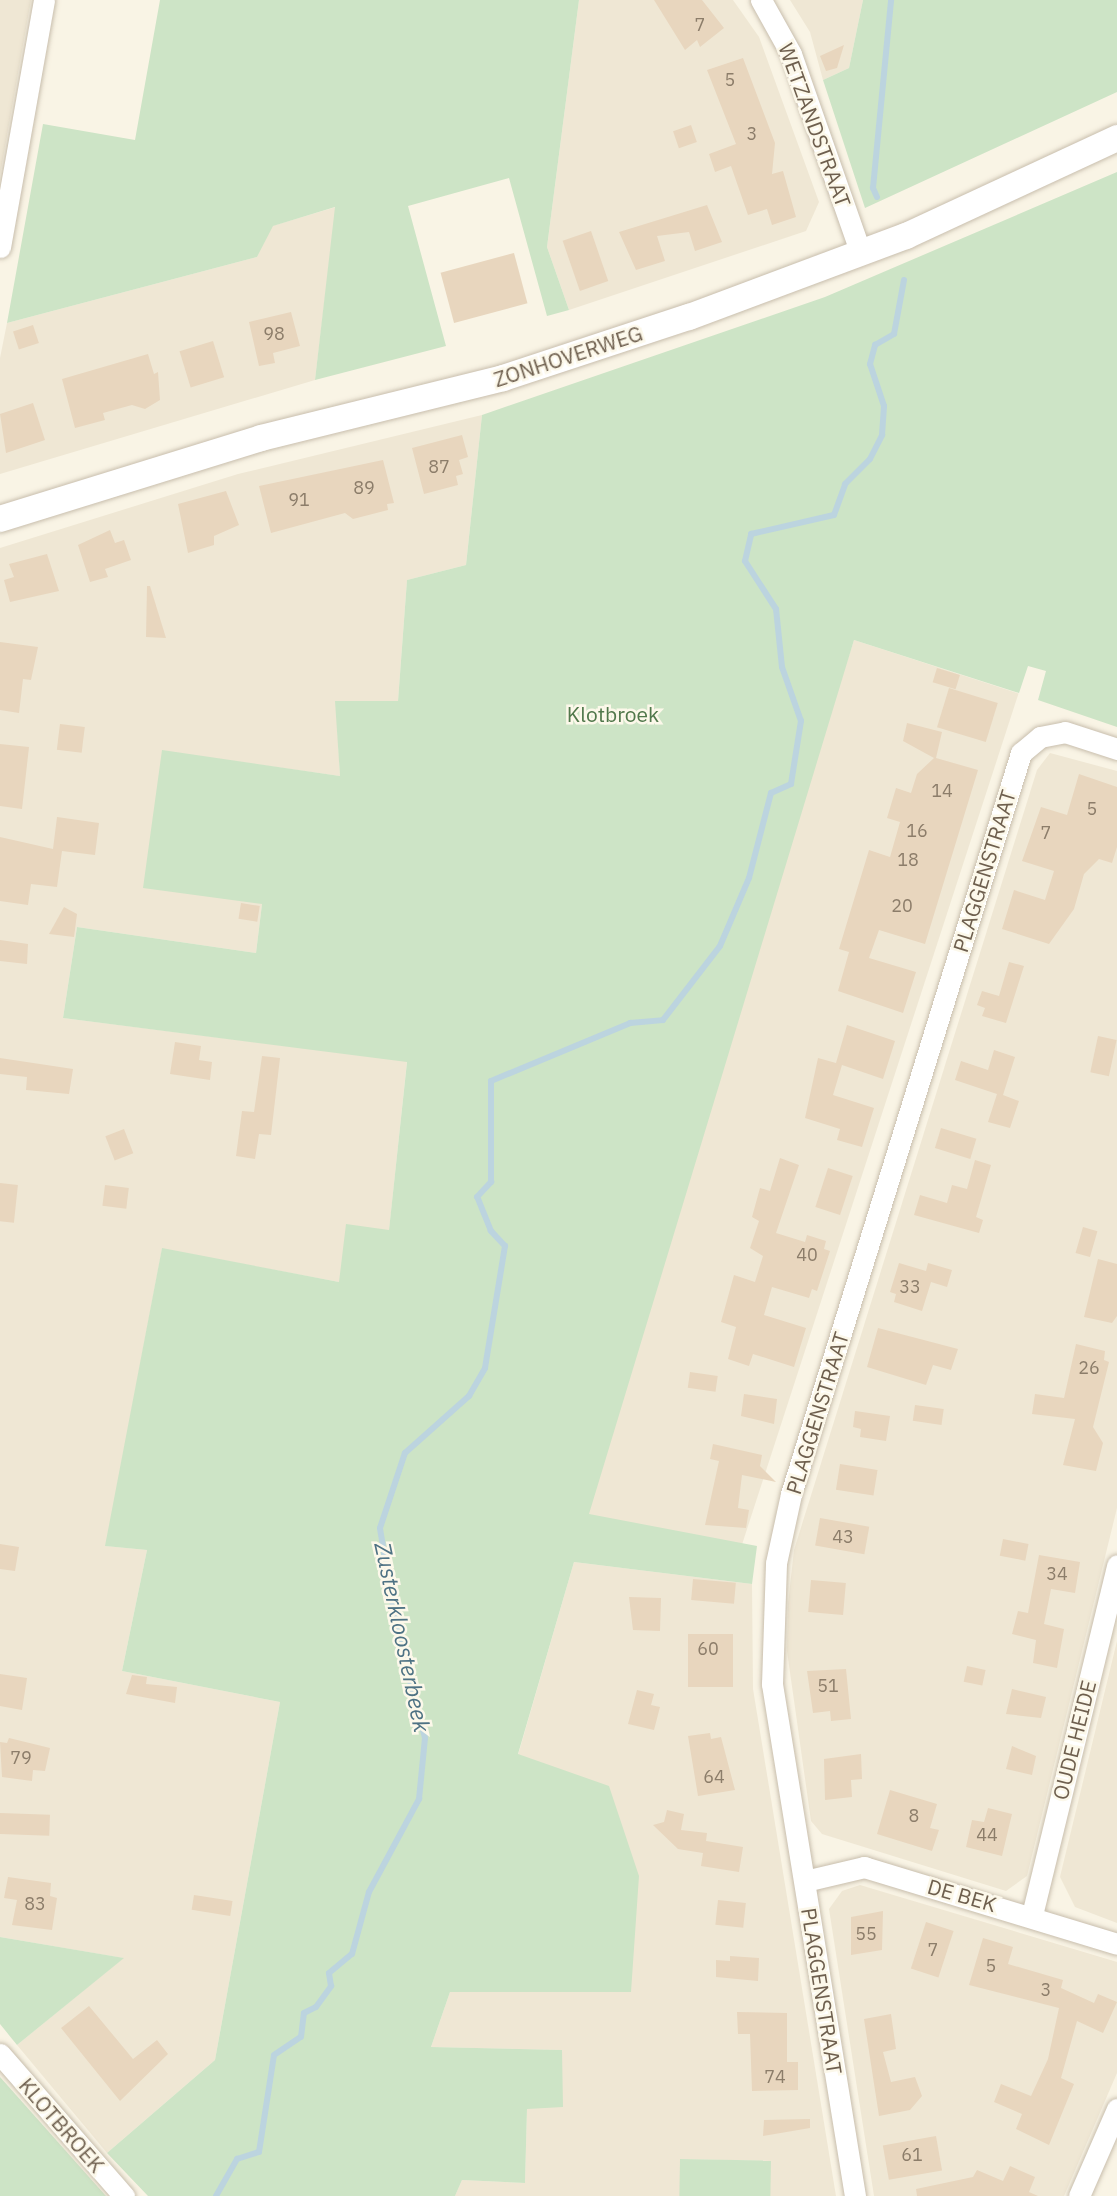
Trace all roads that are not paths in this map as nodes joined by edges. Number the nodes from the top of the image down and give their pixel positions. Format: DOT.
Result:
graph roads {
  1 [pos="44,0"];
  2 [pos="761,0"];
  3 [pos="1117,138"];
  4 [pos="0,247"];
  5 [pos="861,254"];
  6 [pos="0,519"];
  7 [pos="1117,749"];
  8 [pos="1117,1565"];
  9 [pos="805,1881"];
  10 [pos="1032,1915"];
  11 [pos="1117,1944"];
  12 [pos="0,2054"];
  13 [pos="1117,2109"];
  14 [pos="124,2196"];
  15 [pos="855,2196"];
  16 [pos="1079,2196"];
  1 -- 4 [label="street"];
  2 -- 5 [label="street, WETZANDSTRAAT"];
  3 -- 5 [label="street, ZONHOVERWEG"];
  5 -- 6 [label="street, ZONHOVERWEG"];
  7 -- 9 [label="street, PLAGGENSTRAAT"];
  8 -- 10 [label="street, OUDE HEIDE"];
  9 -- 10 [label="street, DE BEK"];
  9 -- 15 [label="street, PLAGGENSTRAAT"];
  10 -- 11 [label="street, DE BEK"];
  12 -- 14 [label="street, KLOTBROEK"];
  13 -- 16 [label="street"];
}
